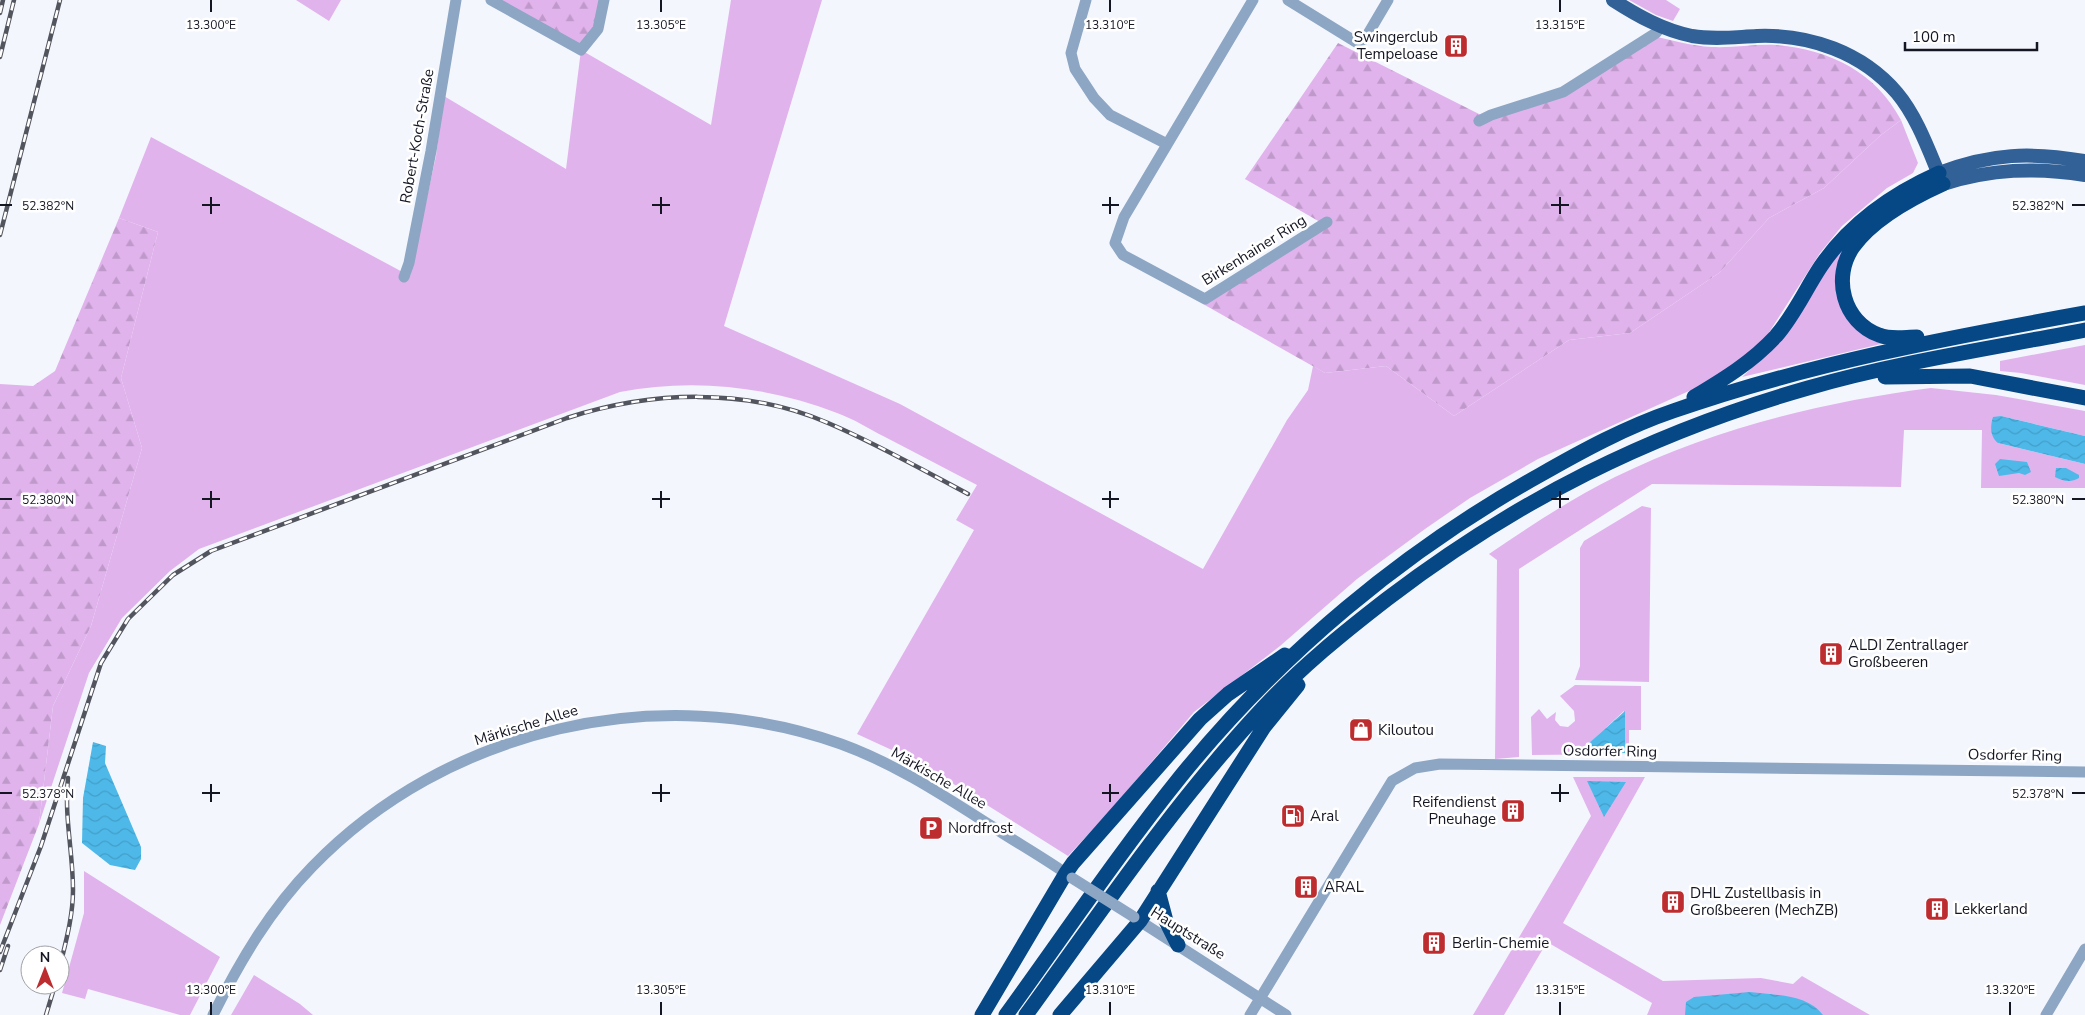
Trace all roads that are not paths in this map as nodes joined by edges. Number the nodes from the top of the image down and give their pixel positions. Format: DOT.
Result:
graph roads {
  1 [pos="456,0"];
  2 [pos="491,0"];
  3 [pos="604,0"];
  4 [pos="1086,0"];
  5 [pos="1253,0"];
  6 [pos="1288,0"];
  7 [pos="1388,0"];
  8 [pos="1613,0"];
  9 [pos="1661,27"];
  10 [pos="1479,121"];
  11 [pos="1166,144"];
  12 [pos="2085,161"];
  13 [pos="2085,175"];
  14 [pos="1941,178"];
  15 [pos="1327,222"];
  16 [pos="404,277"];
  17 [pos="2085,313"];
  18 [pos="2085,330"];
  19 [pos="1954,337"];
  20 [pos="1836,380"];
  21 [pos="2085,398"];
  22 [pos="1672,411"];
  23 [pos="1348,630"];
  24 [pos="1303,646"];
  25 [pos="2085,772"];
  26 [pos="1069,875"];
  27 [pos="1158,891"];
  28 [pos="1137,919"];
  29 [pos="1178,944"];
  30 [pos="2085,949"];
  31 [pos="1260,997"];
  32 [pos="213,1015"];
  33 [pos="982,1015"];
  34 [pos="1006,1015"];
  35 [pos="1026,1015"];
  36 [pos="1060,1015"];
  37 [pos="1250,1015"];
  38 [pos="1286,1015"];
  39 [pos="2046,1015"];
  1 -- 16 [label="street, Robert-Koch-Straße"];
  2 -- 3 [label="street"];
  4 -- 11 [label="street"];
  5 -- 11 [label="street, Birkenhainer Ring"];
  6 -- 7 [label="street"];
  8 -- 9 [label="main road"];
  9 -- 10 [label="street"];
  9 -- 14 [label="main road"];
  11 -- 15 [label="street, Birkenhainer Ring"];
  12 -- 14 [label="main road"];
  13 -- 14 [label="main road"];
  14 -- 19 [label="highway"];
  14 -- 22 [label="highway"];
  17 -- 19 [label="highway"];
  18 -- 20 [label="highway"];
  19 -- 22 [label="highway"];
  20 -- 21 [label="highway"];
  20 -- 23 [label="highway"];
  22 -- 24 [label="highway"];
  23 -- 27 [label="highway"];
  23 -- 35 [label="highway"];
  24 -- 26 [label="highway"];
  24 -- 34 [label="highway"];
  25 -- 31 [label="street, Osdorfer Ring"];
  26 -- 28 [label="street, Hauptstraße, bridge"];
  26 -- 32 [label="street, Märkische Allee"];
  26 -- 33 [label="highway"];
  27 -- 28 [label="highway"];
  27 -- 29 [label="highway"];
  28 -- 29 [label="street, Hauptstraße"];
  28 -- 36 [label="highway"];
  29 -- 31 [label="street, Hauptstraße"];
  30 -- 39 [label="street"];
  31 -- 37 [label="street, Osdorfer Ring"];
  31 -- 38 [label="street, Hauptstraße"];
}
